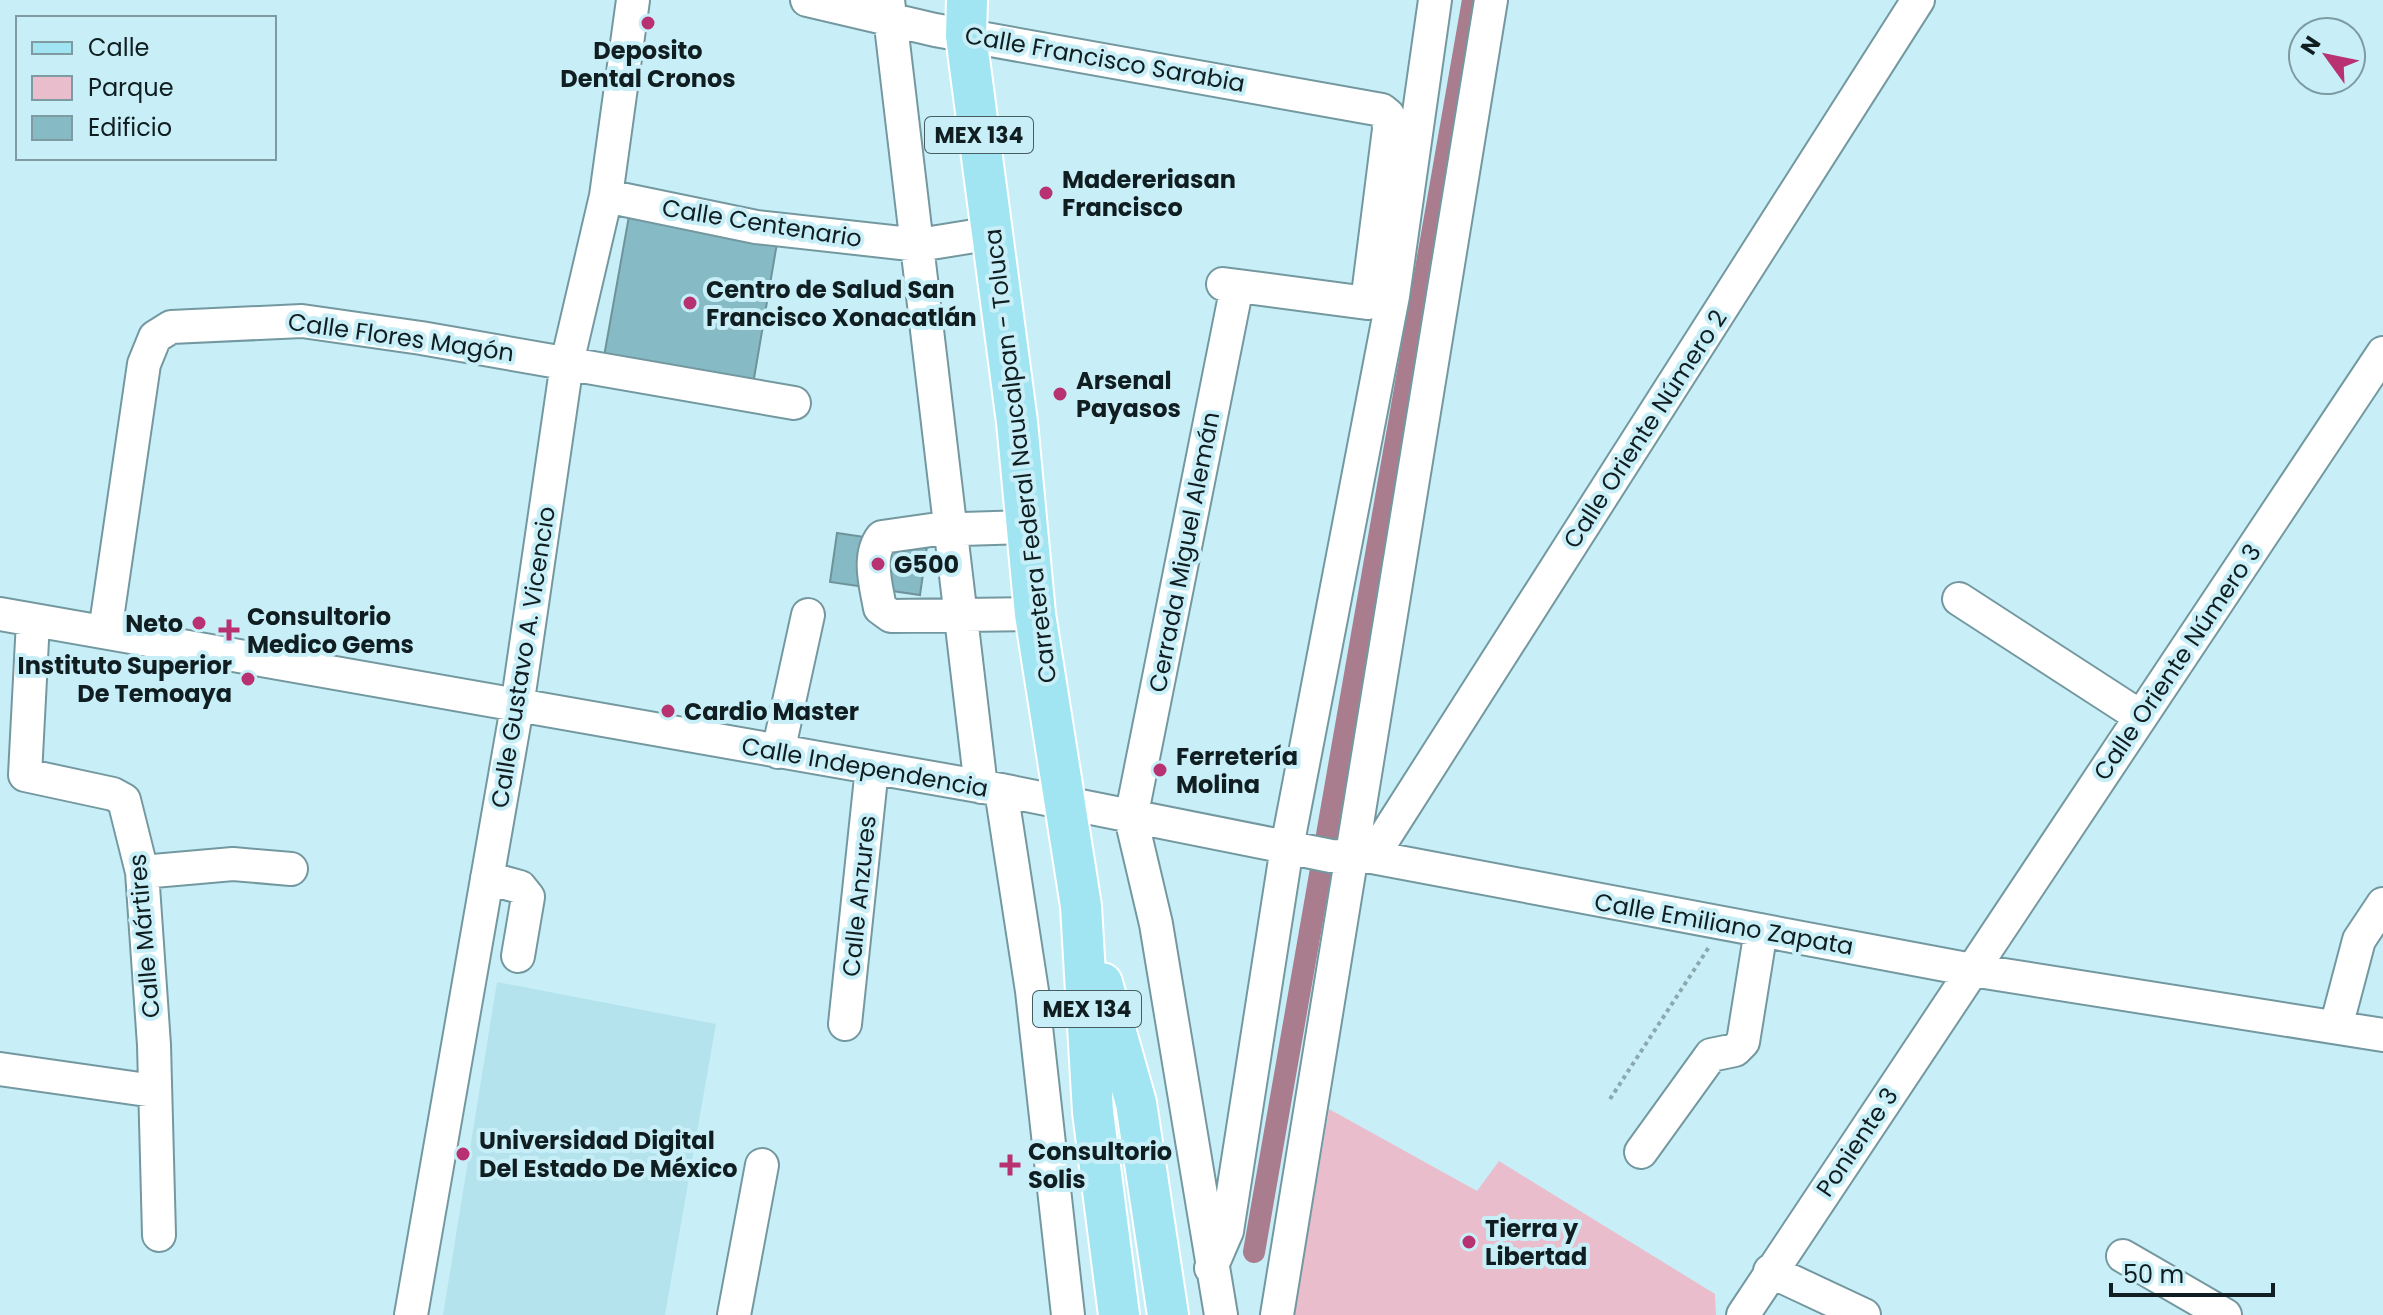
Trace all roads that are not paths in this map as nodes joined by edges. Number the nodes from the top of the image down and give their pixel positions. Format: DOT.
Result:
graph roads {
  1 [pos="633,0"];
  2 [pos="807,0"];
  3 [pos="1435,0"];
  4 [pos="1491,0"];
  5 [pos="1918,0"];
  6 [pos="890,10"];
  7 [pos="965,10"];
  8 [pos="606,196"];
  9 [pos="993,233"];
  10 [pos="919,245"];
  11 [pos="1380,299"];
  12 [pos="2383,353"];
  13 [pos="567,363"];
  14 [pos="794,403"];
  15 [pos="1028,527"];
  16 [pos="951,531"];
  17 [pos="1959,599"];
  18 [pos="0,614"];
  19 [pos="1035,614"];
  20 [pos="808,615"];
  21 [pos="962,615"];
  22 [pos="33,621"];
  23 [pos="105,632"];
  24 [pos="517,707"];
  25 [pos="2141,717"];
  26 [pos="778,752"];
  27 [pos="872,768"];
  28 [pos="991,788"];
  29 [pos="1067,805"];
  30 [pos="1131,818"];
  31 [pos="1331,854"];
  32 [pos="291,869"];
  33 [pos="142,872"];
  34 [pos="487,878"];
  35 [pos="2383,904"];
  36 [pos="1081,906"];
  37 [pos="1761,930"];
  38 [pos="518,956"];
  39 [pos="1972,970"];
  40 [pos="845,1024"];
  41 [pos="2336,1027"];
  42 [pos="2383,1035"];
  43 [pos="0,1069"];
  44 [pos="154,1091"];
  45 [pos="1641,1152"];
  46 [pos="762,1165"];
  47 [pos="159,1235"];
  48 [pos="2123,1256"];
  49 [pos="1211,1268"];
  50 [pos="1770,1271"];
  51 [pos="411,1315"];
  52 [pos="734,1315"];
  53 [pos="1068,1315"];
  54 [pos="1119,1315"];
  55 [pos="1168,1315"];
  56 [pos="1221,1315"];
  57 [pos="1277,1315"];
  58 [pos="1743,1315"];
  59 [pos="1864,1315"];
  60 [pos="2225,1315"];
  1 -- 8 [label="street, Calle Gustavo A. Vicencio"];
  2 -- 6 [label="street, Calle Francisco Sarabia"];
  3 -- 11 [label="street"];
  4 -- 31 [label="street"];
  5 -- 31 [label="street, Calle Oriente Número 2"];
  6 -- 7 [label="street, Calle Francisco Sarabia"];
  6 -- 10 [label="street"];
  7 -- 9 [label="main road, Carretera Federal Naucalpan - Toluca / MEX 134"];
  7 -- 11 [label="street, Calle Francisco Sarabia"];
  8 -- 10 [label="street, Calle Centenario"];
  8 -- 13 [label="street, Calle Gustavo A. Vicencio"];
  9 -- 10 [label="street, Calle Centenario"];
  9 -- 15 [label="main road, Carretera Federal Naucalpan - Toluca / MEX 134"];
  10 -- 16 [label="street"];
  11 -- 30 [label="street, Cerrada Miguel Alemán"];
  11 -- 31 [label="street"];
  12 -- 25 [label="street, Calle Oriente Número 3"];
  13 -- 14 [label="street"];
  13 -- 23 [label="street, Calle Flores Magón"];
  13 -- 24 [label="street, Calle Gustavo A. Vicencio"];
  15 -- 16 [label="street"];
  15 -- 19 [label="main road, Carretera Federal Naucalpan - Toluca / MEX 134"];
  16 -- 21 [label="street"];
  16 -- 21 [label="street"];
  17 -- 25 [label="street"];
  18 -- 22 [label="street, Calle Independencia"];
  19 -- 21 [label="street"];
  19 -- 29 [label="main road, Carretera Federal Naucalpan - Toluca / MEX 134"];
  20 -- 26 [label="street"];
  21 -- 28 [label="street"];
  22 -- 23 [label="street, Calle Independencia"];
  22 -- 33 [label="street, Calle Mártires"];
  23 -- 24 [label="street, Calle Independencia"];
  24 -- 26 [label="street, Calle Independencia"];
  24 -- 34 [label="street, Calle Gustavo A. Vicencio"];
  25 -- 39 [label="street, Calle Oriente Número 3"];
  26 -- 27 [label="street, Calle Independencia"];
  27 -- 28 [label="street, Calle Independencia"];
  27 -- 40 [label="street, Calle Anzures"];
  28 -- 29 [label="street, Calle Independencia"];
  28 -- 53 [label="street"];
  29 -- 30 [label="street, Calle Emiliano Zapata"];
  29 -- 36 [label="main road, Carretera Federal Naucalpan - Toluca / MEX 134"];
  30 -- 31 [label="street, Calle Emiliano Zapata"];
  30 -- 49 [label="street"];
  31 -- 37 [label="street, Calle Emiliano Zapata"];
  31 -- 49 [label="street"];
  31 -- 57 [label="street"];
  32 -- 33 [label="street"];
  33 -- 44 [label="street, Calle Mártires"];
  34 -- 38 [label="street"];
  34 -- 51 [label="street, Calle Gustavo A. Vicencio"];
  35 -- 41 [label="street"];
  36 -- 54 [label="main road, Carretera Federal Naucalpan - Toluca / MEX 134"];
  36 -- 55 [label="main road, Carretera Federal Naucalpan - Toluca / MEX 134"];
  37 -- 39 [label="street, Calle Emiliano Zapata"];
  37 -- 45 [label="street"];
  39 -- 41 [label="street, Calle Emiliano Zapata"];
  39 -- 50 [label="street, Poniente 3"];
  41 -- 42 [label="street, Calle Emiliano Zapata"];
  43 -- 44 [label="street"];
  44 -- 47 [label="street, Calle Mártires"];
  46 -- 52 [label="street"];
  48 -- 60 [label="street"];
  49 -- 56 [label="street"];
  50 -- 58 [label="street, Poniente 3"];
  50 -- 59 [label="street"];
}
